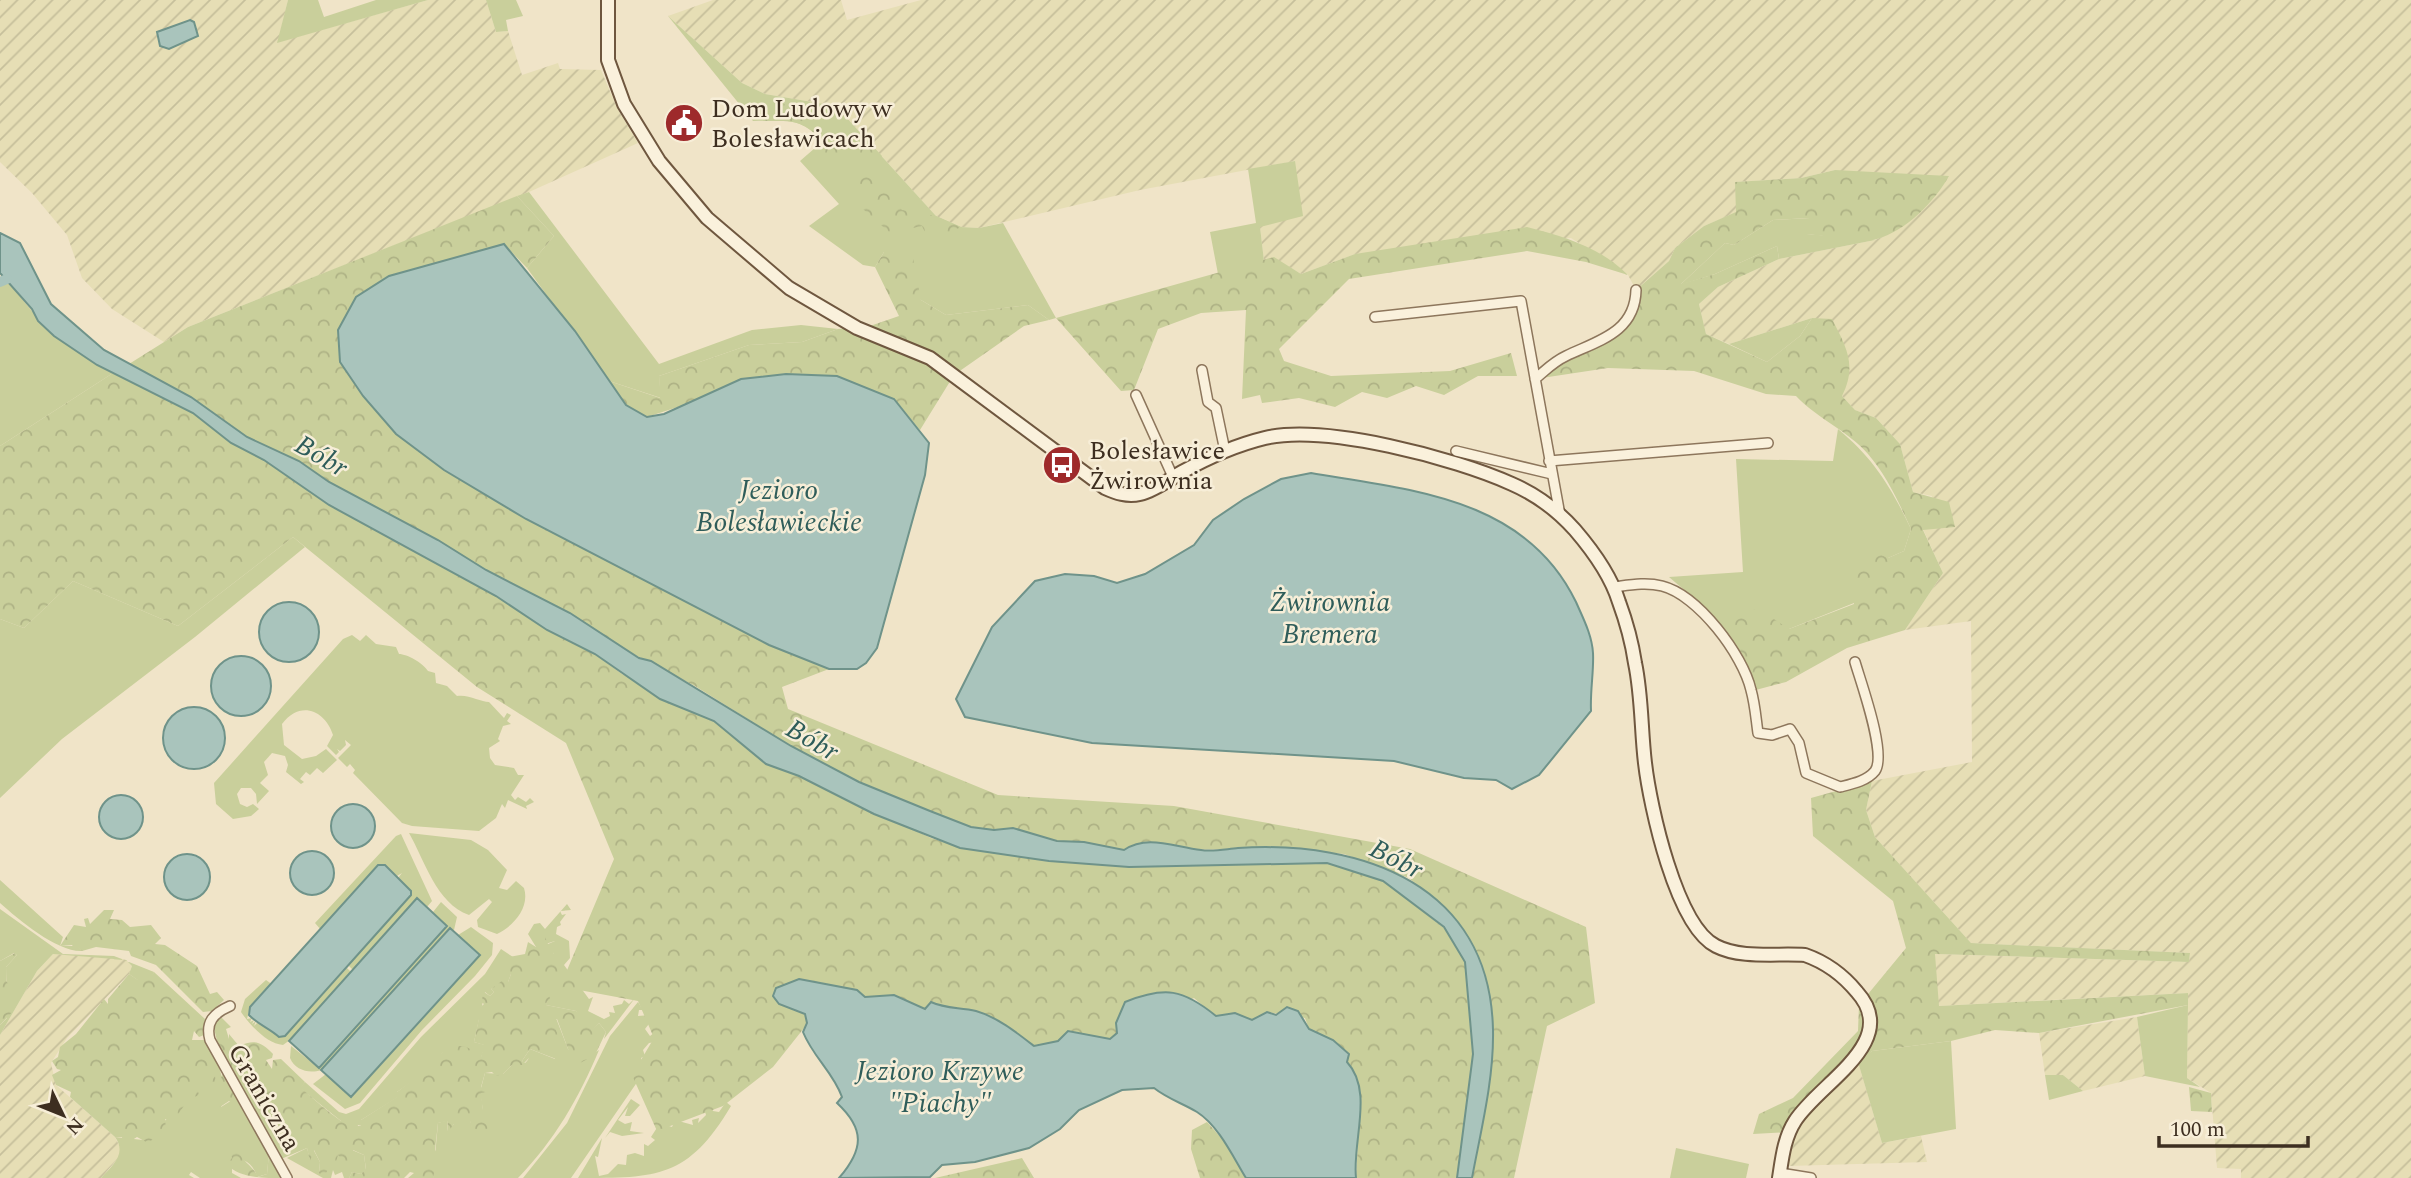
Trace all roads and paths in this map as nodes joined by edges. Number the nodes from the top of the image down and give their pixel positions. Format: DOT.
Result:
graph roads {
  1 [pos="608,0"];
  2 [pos="1636,290"];
  3 [pos="1374,317"];
  4 [pos="1202,370"];
  5 [pos="1535,379"];
  6 [pos="1136,395"];
  7 [pos="1768,443"];
  8 [pos="1225,451"];
  9 [pos="1456,451"];
  10 [pos="1549,461"];
  11 [pos="1552,474"];
  12 [pos="1173,477"];
  13 [pos="1560,515"];
  14 [pos="1614,587"];
  15 [pos="1855,663"];
  16 [pos="230,1006"];
  17 [pos="1780,1175"];
  18 [pos="287,1178"];
  19 [pos="1811,1178"];
  1 -- 12 [label="street"];
  2 -- 5 [label="street"];
  3 -- 5 [label="street"];
  4 -- 8 [label="street"];
  5 -- 10 [label="street"];
  6 -- 12 [label="street"];
  7 -- 10 [label="street"];
  8 -- 12 [label="street"];
  8 -- 13 [label="street"];
  9 -- 11 [label="street"];
  10 -- 11 [label="street"];
  11 -- 13 [label="street"];
  13 -- 14 [label="street"];
  14 -- 15 [label="street"];
  14 -- 17 [label="street"];
  16 -- 18 [label="street, Graniczna"];
  17 -- 19 [label="street"];
}
